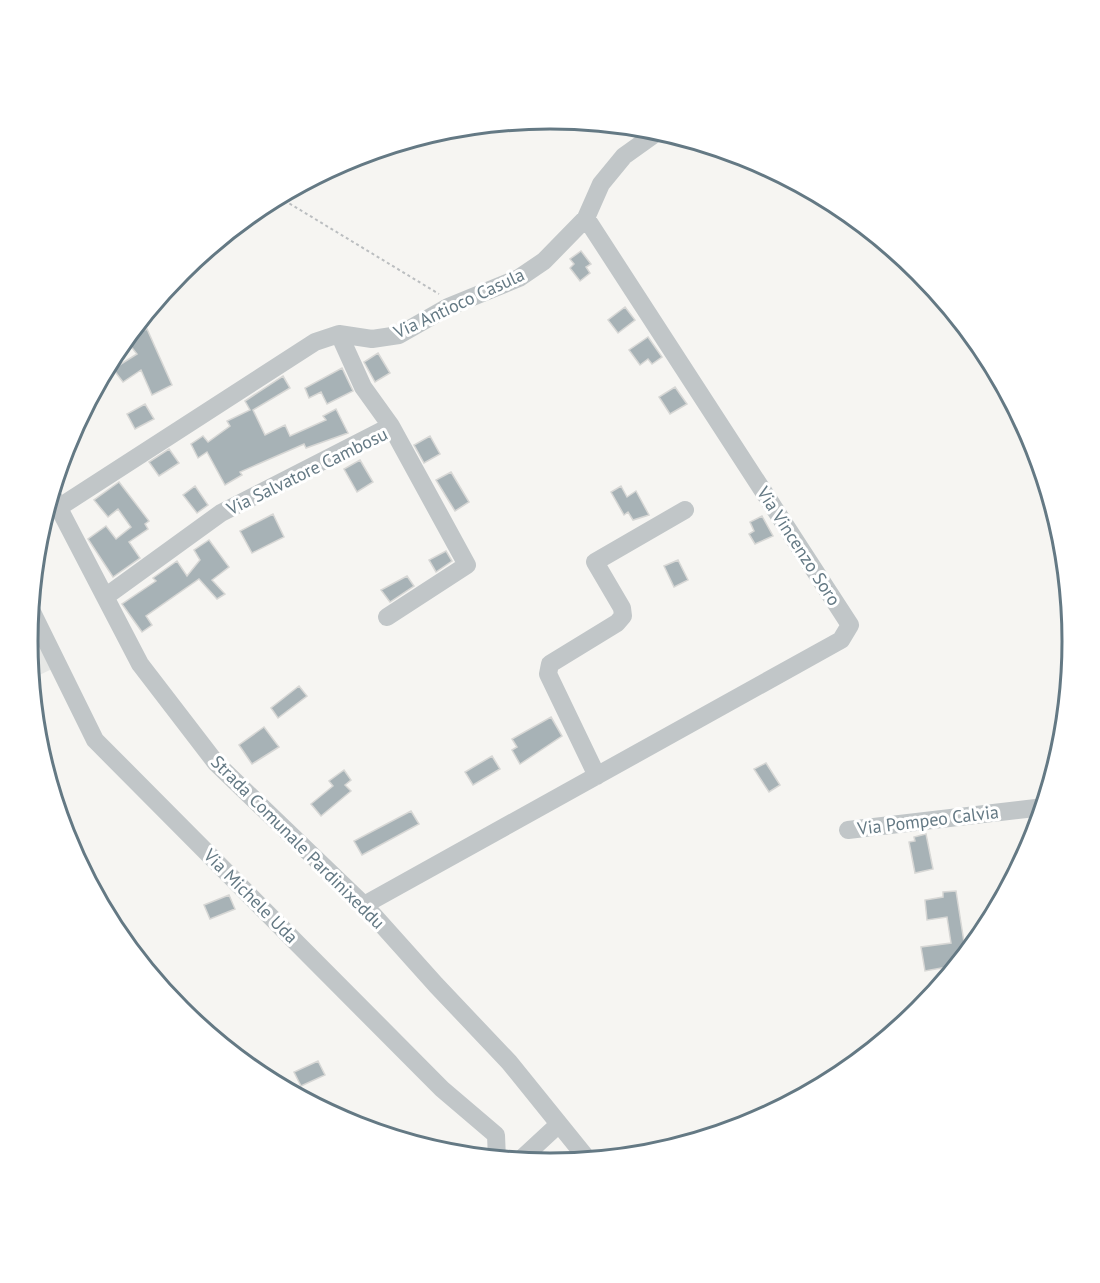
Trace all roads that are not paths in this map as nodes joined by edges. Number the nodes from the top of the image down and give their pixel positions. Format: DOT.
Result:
graph roads {
  1 [pos="648,139"];
  2 [pos="586,218"];
  3 [pos="339,334"];
  4 [pos="391,426"];
  5 [pos="58,498"];
  6 [pos="57,503"];
  7 [pos="685,510"];
  8 [pos="105,597"];
  9 [pos="387,617"];
  10 [pos="38,625"];
  11 [pos="597,776"];
  12 [pos="1034,808"];
  13 [pos="848,830"];
  14 [pos="364,905"];
  15 [pos="559,1124"];
  16 [pos="497,1151"];
  17 [pos="527,1153"];
  18 [pos="583,1153"];
  1 -- 2 [label="street, Via Antioco Casula"];
  2 -- 3 [label="street, Via Antioco Casula"];
  2 -- 11 [label="street, Via Vincenzo Soro"];
  3 -- 4 [label="street"];
  3 -- 5 [label="street, Via Antioco Casula"];
  4 -- 8 [label="street, Via Salvatore Cambosu"];
  4 -- 9 [label="street, Via Salvatore Cambosu"];
  6 -- 8 [label="street, Strada Comunale Pardinixeddu"];
  7 -- 11 [label="street"];
  8 -- 14 [label="street, Strada Comunale Pardinixeddu"];
  10 -- 16 [label="street, Via Michele Uda"];
  11 -- 14 [label="street, Via Vincenzo Soro"];
  12 -- 13 [label="street, Via Pompeo Calvia"];
  14 -- 15 [label="street, Strada Comunale Pardinixeddu"];
  15 -- 17 [label="street"];
  15 -- 18 [label="street, Strada Comunale Pardinixeddu"];
}
